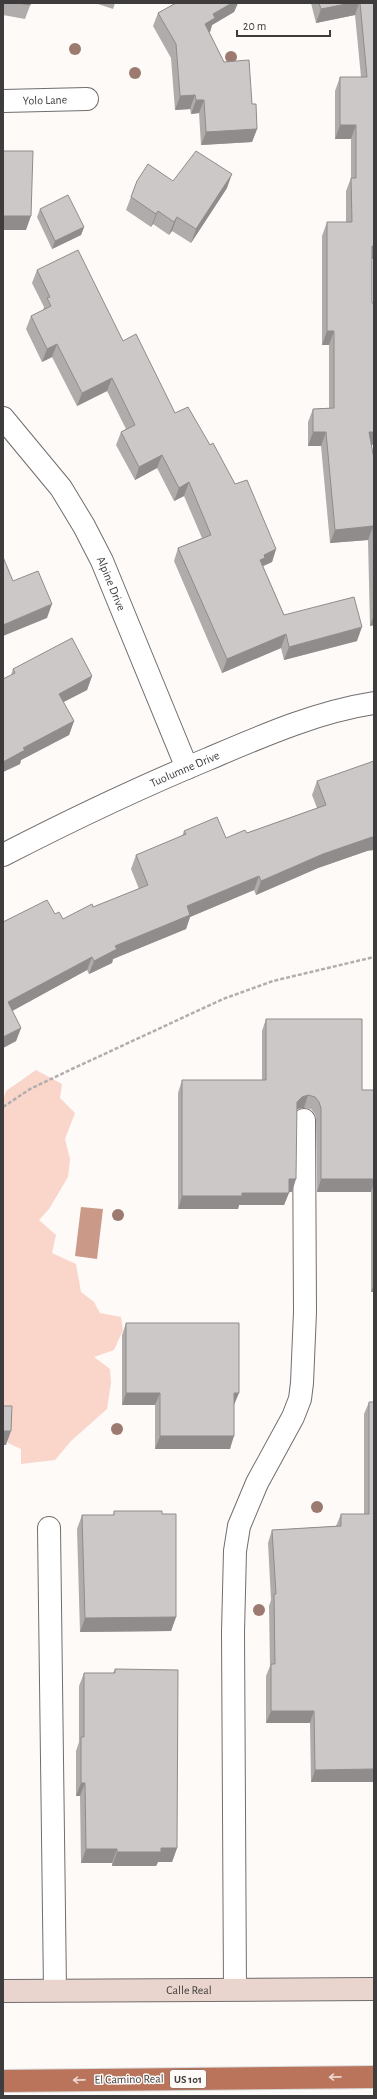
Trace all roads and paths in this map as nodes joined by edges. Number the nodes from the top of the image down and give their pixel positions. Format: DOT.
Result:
graph roads {
  1 [pos="87,99"];
  2 [pos="3,101"];
  3 [pos="3,418"];
  4 [pos="374,703"];
  5 [pos="187,768"];
  6 [pos="3,855"];
  7 [pos="374,957"];
  8 [pos="3,1107"];
  9 [pos="304,1120"];
  10 [pos="49,1528"];
  11 [pos="235,1989"];
  12 [pos="374,1989"];
  13 [pos="55,1990"];
  14 [pos="3,1991"];
  15 [pos="374,2077"];
  16 [pos="3,2080"];
  1 -- 2 [label="street, Yolo Lane"];
  3 -- 5 [label="street, Alpine Drive"];
  4 -- 5 [label="street, Tuolumne Drive"];
  5 -- 6 [label="street, Tuolumne Drive"];
  7 -- 8 [label="path"];
  9 -- 11 [label="street"];
  10 -- 13 [label="street"];
  11 -- 12 [label="street, Calle Real"];
  11 -- 13 [label="street, Calle Real"];
  13 -- 14 [label="street, Calle Real"];
  15 -- 16 [label="highway, El Camino Real / US 101, one-way"];
}
